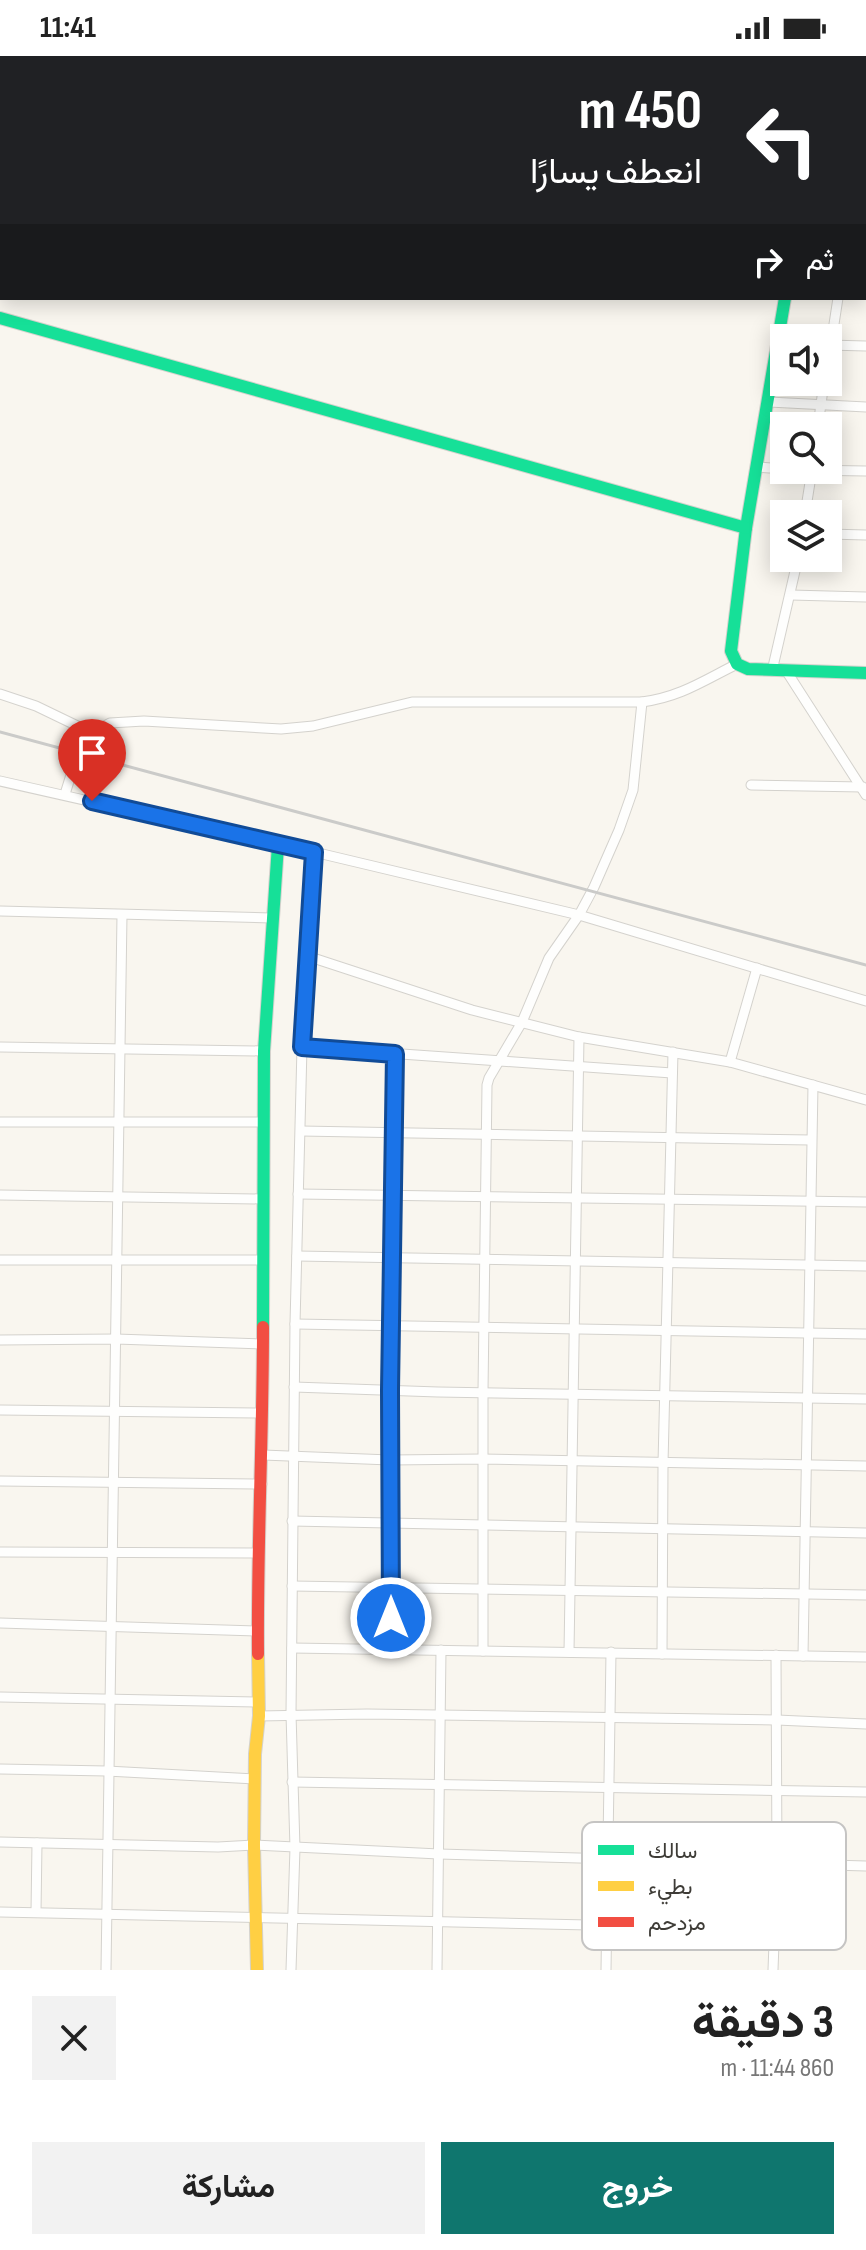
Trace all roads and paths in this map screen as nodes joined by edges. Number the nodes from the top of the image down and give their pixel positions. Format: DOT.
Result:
graph roads {
  1 [pos="785,300"];
  2 [pos="838,300"];
  3 [pos="0,318"];
  4 [pos="783,324"];
  5 [pos="834,324"];
  6 [pos="842,345"];
  7 [pos="866,346"];
  8 [pos="770,396"];
  9 [pos="822,396"];
  10 [pos="769,402"];
  11 [pos="820,406"];
  12 [pos="866,407"];
  13 [pos="819,412"];
  14 [pos="757,467"];
  15 [pos="770,468"];
  16 [pos="842,471"];
  17 [pos="866,471"];
  18 [pos="746,528"];
  19 [pos="842,534"];
  20 [pos="866,535"];
  21 [pos="795,572"];
  22 [pos="791,595"];
  23 [pos="866,597"];
  24 [pos="737,664"];
  25 [pos="772,671"];
  26 [pos="787,672"];
  27 [pos="866,673"];
  28 [pos="0,694"];
  29 [pos="642,702"];
  30 [pos="92,733"];
  31 [pos="0,781"];
  32 [pos="751,785"];
  33 [pos="864,789"];
  34 [pos="65,794"];
  35 [pos="278,845"];
  36 [pos="314,852"];
  37 [pos="0,911"];
  38 [pos="122,915"];
  39 [pos="579,915"];
  40 [pos="271,918"];
  41 [pos="307,956"];
  42 [pos="757,968"];
  43 [pos="866,1001"];
  44 [pos="522,1022"];
  45 [pos="579,1037"];
  46 [pos="0,1047"];
  47 [pos="302,1047"];
  48 [pos="121,1048"];
  49 [pos="264,1051"];
  50 [pos="673,1052"];
  51 [pos="395,1054"];
  52 [pos="499,1061"];
  53 [pos="730,1062"];
  54 [pos="579,1067"];
  55 [pos="672,1073"];
  56 [pos="813,1085"];
  57 [pos="866,1100"];
  58 [pos="118,1120"];
  59 [pos="0,1122"];
  60 [pos="263,1122"];
  61 [pos="301,1131"];
  62 [pos="394,1132"];
  63 [pos="487,1133"];
  64 [pos="577,1135"];
  65 [pos="670,1137"];
  66 [pos="811,1140"];
  67 [pos="298,1194"];
  68 [pos="0,1195"];
  69 [pos="117,1195"];
  70 [pos="394,1197"];
  71 [pos="487,1197"];
  72 [pos="263,1199"];
  73 [pos="577,1199"];
  74 [pos="670,1200"];
  75 [pos="811,1202"];
  76 [pos="866,1202"];
  77 [pos="297,1256"];
  78 [pos="392,1258"];
  79 [pos="486,1258"];
  80 [pos="0,1260"];
  81 [pos="264,1260"];
  82 [pos="117,1261"];
  83 [pos="575,1261"];
  84 [pos="668,1261"];
  85 [pos="809,1264"];
  86 [pos="866,1266"];
  87 [pos="295,1324"];
  88 [pos="392,1324"];
  89 [pos="484,1326"];
  90 [pos="574,1329"];
  91 [pos="666,1331"];
  92 [pos="808,1333"];
  93 [pos="866,1334"];
  94 [pos="116,1339"];
  95 [pos="0,1340"];
  96 [pos="264,1344"];
  97 [pos="294,1387"];
  98 [pos="390,1390"];
  99 [pos="483,1392"];
  100 [pos="573,1394"];
  101 [pos="664,1394"];
  102 [pos="808,1397"];
  103 [pos="866,1399"];
  104 [pos="0,1410"];
  105 [pos="115,1411"];
  106 [pos="263,1413"];
  107 [pos="263,1455"];
  108 [pos="294,1456"];
  109 [pos="482,1459"];
  110 [pos="390,1460"];
  111 [pos="571,1461"];
  112 [pos="663,1464"];
  113 [pos="866,1466"];
  114 [pos="807,1467"];
  115 [pos="0,1481"];
  116 [pos="113,1482"];
  117 [pos="262,1484"];
  118 [pos="292,1521"];
  119 [pos="391,1523"];
  120 [pos="483,1524"];
  121 [pos="570,1527"];
  122 [pos="663,1528"];
  123 [pos="806,1530"];
  124 [pos="866,1533"];
  125 [pos="0,1552"];
  126 [pos="111,1552"];
  127 [pos="258,1553"];
  128 [pos="292,1586"];
  129 [pos="391,1586"];
  130 [pos="483,1588"];
  131 [pos="569,1590"];
  132 [pos="663,1592"];
  133 [pos="804,1593"];
  134 [pos="866,1595"];
  135 [pos="0,1623"];
  136 [pos="110,1626"];
  137 [pos="257,1631"];
  138 [pos="292,1648"];
  139 [pos="391,1650"];
  140 [pos="441,1650"];
  141 [pos="483,1651"];
  142 [pos="569,1652"];
  143 [pos="611,1652"];
  144 [pos="662,1654"];
  145 [pos="776,1655"];
  146 [pos="803,1656"];
  147 [pos="866,1657"];
  148 [pos="0,1697"];
  149 [pos="110,1699"];
  150 [pos="258,1702"];
  151 [pos="291,1714"];
  152 [pos="259,1716"];
  153 [pos="440,1716"];
  154 [pos="609,1719"];
  155 [pos="777,1720"];
  156 [pos="866,1724"];
  157 [pos="0,1769"];
  158 [pos="107,1771"];
  159 [pos="255,1779"];
  160 [pos="292,1782"];
  161 [pos="438,1785"];
  162 [pos="610,1786"];
  163 [pos="777,1789"];
  164 [pos="866,1792"];
  165 [pos="609,1822"];
  166 [pos="777,1822"];
  167 [pos="0,1842"];
  168 [pos="37,1843"];
  169 [pos="107,1845"];
  170 [pos="254,1845"];
  171 [pos="295,1848"];
  172 [pos="439,1854"];
  173 [pos="582,1858"];
  174 [pos="846,1865"];
  175 [pos="866,1866"];
  176 [pos="0,1912"];
  177 [pos="36,1912"];
  178 [pos="107,1914"];
  179 [pos="256,1917"];
  180 [pos="292,1919"];
  181 [pos="438,1922"];
  182 [pos="582,1925"];
  183 [pos="606,1950"];
  184 [pos="774,1950"];
  185 [pos="106,1970"];
  186 [pos="257,1970"];
  187 [pos="291,1970"];
  188 [pos="437,1970"];
  189 [pos="606,1970"];
  190 [pos="773,1970"];
  1 -- 4 [label="street"];
  2 -- 5 [label="street"];
  3 -- 18 [label="street"];
  6 -- 7 [label="street"];
  8 -- 10 [label="street"];
  9 -- 11 [label="street"];
  10 -- 11 [label="street"];
  10 -- 14 [label="street"];
  11 -- 12 [label="street"];
  11 -- 13 [label="street"];
  14 -- 15 [label="street"];
  14 -- 18 [label="street"];
  16 -- 17 [label="street"];
  18 -- 24 [label="street"];
  19 -- 20 [label="street"];
  21 -- 22 [label="street"];
  22 -- 23 [label="street"];
  22 -- 25 [label="street"];
  24 -- 25 [label="street"];
  24 -- 29 [label="street"];
  25 -- 26 [label="street"];
  26 -- 27 [label="street"];
  26 -- 33 [label="street"];
  28 -- 30 [label="street"];
  29 -- 30 [label="street"];
  29 -- 39 [label="street"];
  30 -- 34 [label="street"];
  31 -- 34 [label="street"];
  32 -- 33 [label="street"];
  34 -- 35 [label="street"];
  35 -- 36 [label="street"];
  35 -- 40 [label="street"];
  36 -- 39 [label="street"];
  36 -- 41 [label="street"];
  37 -- 38 [label="street"];
  38 -- 40 [label="street"];
  38 -- 48 [label="street"];
  39 -- 42 [label="street"];
  39 -- 44 [label="street"];
  40 -- 49 [label="street"];
  41 -- 44 [label="street"];
  41 -- 47 [label="street"];
  42 -- 43 [label="street"];
  42 -- 53 [label="street"];
  44 -- 45 [label="street"];
  44 -- 52 [label="street"];
  45 -- 50 [label="street"];
  45 -- 54 [label="street"];
  46 -- 48 [label="street"];
  47 -- 51 [label="street"];
  47 -- 61 [label="street"];
  48 -- 49 [label="street"];
  48 -- 58 [label="street"];
  49 -- 60 [label="street"];
  50 -- 53 [label="street"];
  50 -- 55 [label="street"];
  51 -- 52 [label="street"];
  51 -- 62 [label="street"];
  52 -- 54 [label="street"];
  52 -- 63 [label="street"];
  53 -- 56 [label="street"];
  54 -- 55 [label="street"];
  54 -- 64 [label="street"];
  55 -- 65 [label="street"];
  56 -- 57 [label="street"];
  56 -- 66 [label="street"];
  58 -- 59 [label="street"];
  58 -- 60 [label="street"];
  58 -- 69 [label="street"];
  60 -- 72 [label="street"];
  61 -- 62 [label="street"];
  61 -- 67 [label="street"];
  62 -- 63 [label="street"];
  62 -- 70 [label="street"];
  63 -- 64 [label="street"];
  63 -- 71 [label="street"];
  64 -- 65 [label="street"];
  64 -- 73 [label="street"];
  65 -- 66 [label="street"];
  65 -- 74 [label="street"];
  66 -- 75 [label="street"];
  67 -- 70 [label="street"];
  67 -- 77 [label="street"];
  68 -- 69 [label="street"];
  69 -- 72 [label="street"];
  69 -- 82 [label="street"];
  70 -- 71 [label="street"];
  70 -- 78 [label="street"];
  71 -- 73 [label="street"];
  71 -- 79 [label="street"];
  72 -- 81 [label="street"];
  73 -- 74 [label="street"];
  73 -- 83 [label="street"];
  74 -- 75 [label="street"];
  74 -- 84 [label="street"];
  75 -- 76 [label="street"];
  75 -- 85 [label="street"];
  77 -- 78 [label="street"];
  77 -- 87 [label="street"];
  78 -- 79 [label="street"];
  78 -- 88 [label="street"];
  79 -- 83 [label="street"];
  79 -- 89 [label="street"];
  80 -- 82 [label="street"];
  81 -- 82 [label="street"];
  81 -- 96 [label="street"];
  82 -- 94 [label="street"];
  83 -- 84 [label="street"];
  83 -- 90 [label="street"];
  84 -- 85 [label="street"];
  84 -- 91 [label="street"];
  85 -- 86 [label="street"];
  85 -- 92 [label="street"];
  87 -- 88 [label="street"];
  87 -- 97 [label="street"];
  88 -- 89 [label="street"];
  88 -- 98 [label="street"];
  89 -- 90 [label="street"];
  89 -- 99 [label="street"];
  90 -- 91 [label="street"];
  90 -- 100 [label="street"];
  91 -- 92 [label="street"];
  91 -- 101 [label="street"];
  92 -- 93 [label="street"];
  92 -- 102 [label="street"];
  94 -- 95 [label="street"];
  94 -- 96 [label="street"];
  94 -- 105 [label="street"];
  96 -- 106 [label="street"];
  97 -- 98 [label="street"];
  97 -- 108 [label="street"];
  98 -- 99 [label="street"];
  98 -- 110 [label="street"];
  99 -- 100 [label="street"];
  99 -- 109 [label="street"];
  100 -- 101 [label="street"];
  100 -- 111 [label="street"];
  101 -- 102 [label="street"];
  101 -- 112 [label="street"];
  102 -- 103 [label="street"];
  102 -- 114 [label="street"];
  104 -- 105 [label="street"];
  105 -- 106 [label="street"];
  105 -- 116 [label="street"];
  106 -- 107 [label="street"];
  107 -- 108 [label="street"];
  107 -- 117 [label="street"];
  108 -- 110 [label="street"];
  108 -- 118 [label="street"];
  109 -- 110 [label="street"];
  109 -- 111 [label="street"];
  109 -- 120 [label="street"];
  110 -- 119 [label="street"];
  111 -- 112 [label="street"];
  111 -- 121 [label="street"];
  112 -- 114 [label="street"];
  112 -- 122 [label="street"];
  113 -- 114 [label="street"];
  114 -- 123 [label="street"];
  115 -- 116 [label="street"];
  116 -- 117 [label="street"];
  116 -- 126 [label="street"];
  117 -- 127 [label="street"];
  118 -- 119 [label="street"];
  118 -- 128 [label="street"];
  119 -- 120 [label="street"];
  119 -- 129 [label="street"];
  120 -- 121 [label="street"];
  120 -- 130 [label="street"];
  121 -- 122 [label="street"];
  121 -- 131 [label="street"];
  122 -- 123 [label="street"];
  122 -- 132 [label="street"];
  123 -- 124 [label="street"];
  123 -- 133 [label="street"];
  125 -- 126 [label="street"];
  126 -- 127 [label="street"];
  126 -- 136 [label="street"];
  127 -- 137 [label="street"];
  128 -- 129 [label="street"];
  128 -- 138 [label="street"];
  129 -- 130 [label="street"];
  129 -- 139 [label="street"];
  130 -- 131 [label="street"];
  130 -- 141 [label="street"];
  131 -- 132 [label="street"];
  131 -- 142 [label="street"];
  132 -- 133 [label="street"];
  132 -- 144 [label="street"];
  133 -- 134 [label="street"];
  133 -- 146 [label="street"];
  135 -- 136 [label="street"];
  136 -- 137 [label="street"];
  136 -- 149 [label="street"];
  137 -- 150 [label="street"];
  138 -- 139 [label="street"];
  138 -- 151 [label="street"];
  139 -- 140 [label="street"];
  140 -- 141 [label="street"];
  140 -- 153 [label="street"];
  141 -- 142 [label="street"];
  142 -- 143 [label="street"];
  143 -- 144 [label="street"];
  143 -- 154 [label="street"];
  144 -- 145 [label="street"];
  145 -- 146 [label="street"];
  145 -- 155 [label="street"];
  146 -- 147 [label="street"];
  148 -- 149 [label="street"];
  149 -- 150 [label="street"];
  149 -- 158 [label="street"];
  150 -- 152 [label="street"];
  151 -- 152 [label="street"];
  151 -- 153 [label="street"];
  151 -- 160 [label="street"];
  152 -- 159 [label="street"];
  153 -- 154 [label="street"];
  153 -- 161 [label="street"];
  154 -- 155 [label="street"];
  154 -- 162 [label="street"];
  155 -- 156 [label="street"];
  155 -- 163 [label="street"];
  157 -- 158 [label="street"];
  158 -- 159 [label="street"];
  158 -- 169 [label="street"];
  159 -- 170 [label="street"];
  160 -- 161 [label="street"];
  160 -- 171 [label="street"];
  161 -- 162 [label="street"];
  161 -- 172 [label="street"];
  162 -- 163 [label="street"];
  162 -- 165 [label="street"];
  163 -- 164 [label="street"];
  163 -- 166 [label="street"];
  167 -- 168 [label="street"];
  168 -- 169 [label="street"];
  168 -- 177 [label="street"];
  169 -- 170 [label="street"];
  169 -- 178 [label="street"];
  170 -- 171 [label="street"];
  170 -- 179 [label="street"];
  171 -- 172 [label="street"];
  171 -- 180 [label="street"];
  172 -- 173 [label="street"];
  172 -- 181 [label="street"];
  174 -- 175 [label="street"];
  176 -- 177 [label="street"];
  177 -- 178 [label="street"];
  178 -- 179 [label="street"];
  178 -- 185 [label="street"];
  179 -- 180 [label="street"];
  179 -- 186 [label="street"];
  180 -- 181 [label="street"];
  180 -- 187 [label="street"];
  181 -- 182 [label="street"];
  181 -- 188 [label="street"];
  183 -- 189 [label="street"];
  184 -- 190 [label="street"];
}
